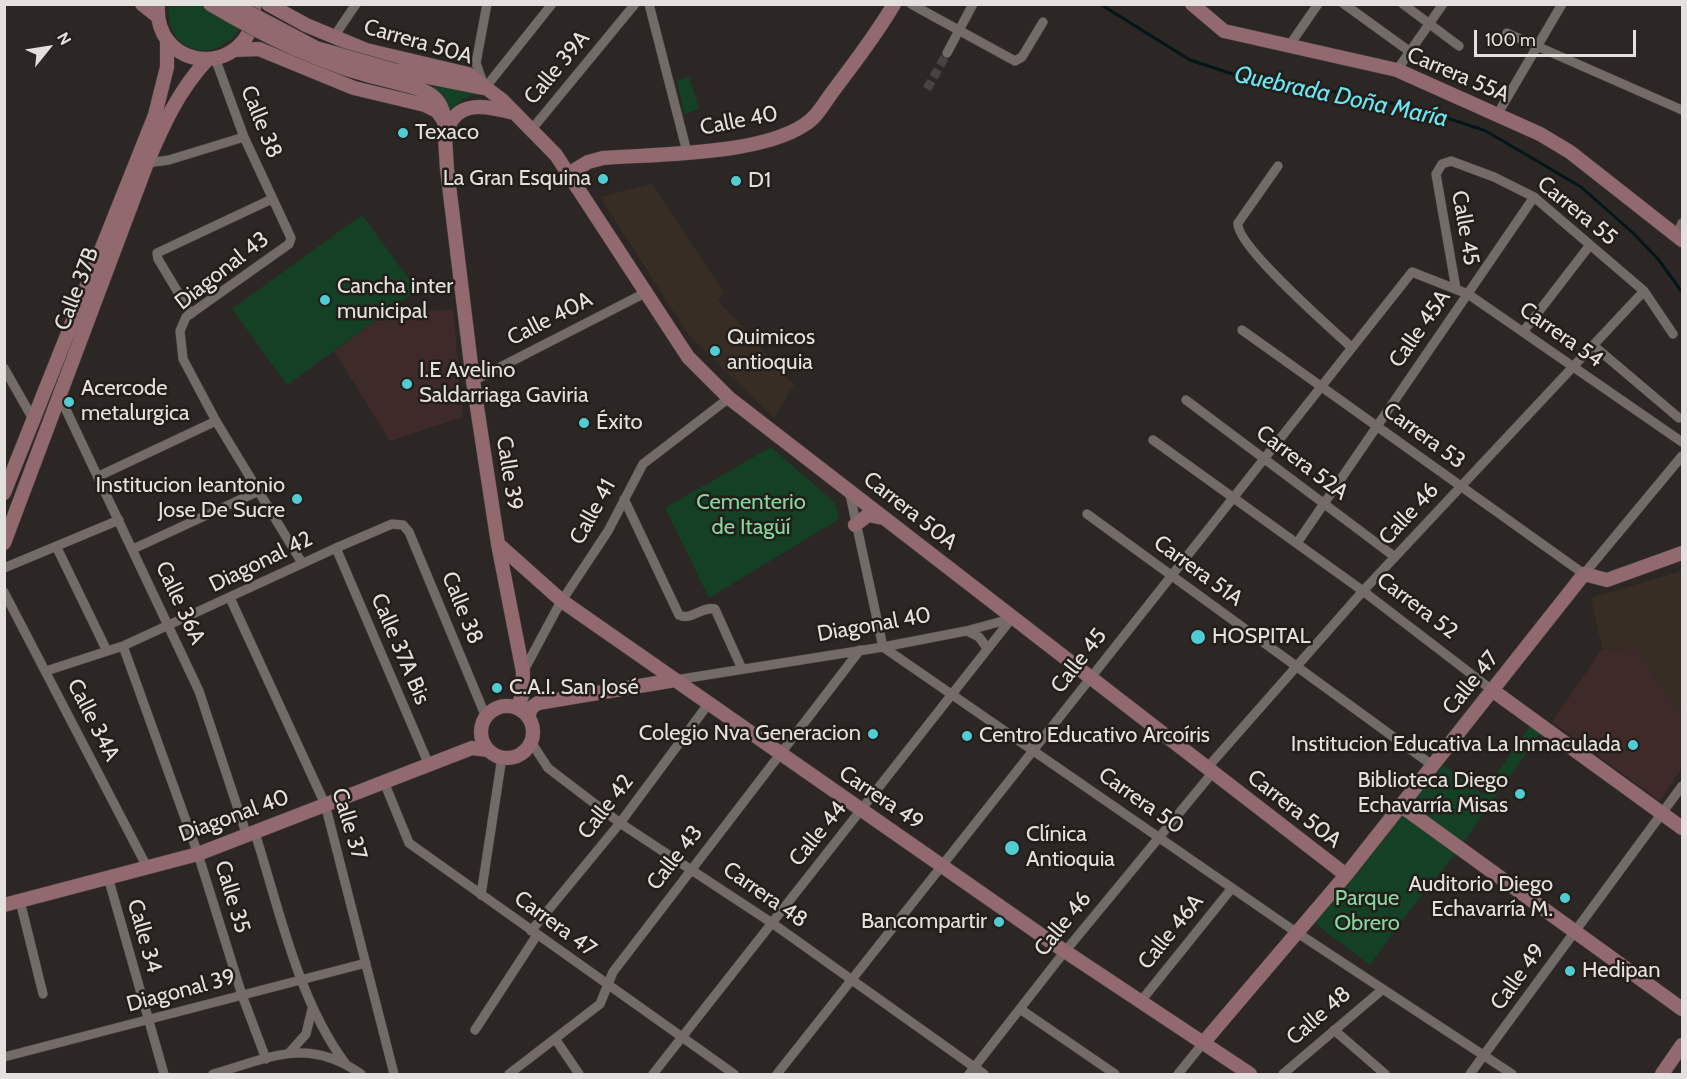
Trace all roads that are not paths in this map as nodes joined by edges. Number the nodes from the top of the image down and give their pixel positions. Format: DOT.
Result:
graph roads {
  1 [pos="142,4"];
  2 [pos="210,4"];
  3 [pos="232,4"];
  4 [pos="254,4"];
  5 [pos="268,4"];
  6 [pos="356,4"];
  7 [pos="487,4"];
  8 [pos="552,4"];
  9 [pos="635,4"];
  10 [pos="649,4"];
  11 [pos="894,4"];
  12 [pos="911,4"];
  13 [pos="973,4"];
  14 [pos="1318,4"];
  15 [pos="1344,4"];
  16 [pos="1403,4"];
  17 [pos="1443,4"];
  18 [pos="1562,4"];
  19 [pos="1194,5"];
  20 [pos="157,10"];
  21 [pos="1043,22"];
  22 [pos="1429,23"];
  23 [pos="959,31"];
  24 [pos="1506,33"];
  25 [pos="333,38"];
  26 [pos="167,42"];
  27 [pos="1289,46"];
  28 [pos="1459,46"];
  29 [pos="1538,46"];
  30 [pos="234,50"];
  31 [pos="1410,51"];
  32 [pos="947,52"];
  33 [pos="211,59"];
  34 [pos="1397,70"];
  35 [pos="395,77"];
  36 [pos="485,88"];
  37 [pos="1683,110"];
  38 [pos="518,114"];
  39 [pos="1497,115"];
  40 [pos="444,121"];
  41 [pos="532,129"];
  42 [pos="446,136"];
  43 [pos="244,137"];
  44 [pos="687,152"];
  45 [pos="147,163"];
  46 [pos="1278,166"];
  47 [pos="570,173"];
  48 [pos="1436,174"];
  49 [pos="1534,197"];
  50 [pos="272,199"];
  51 [pos="1681,232"];
  52 [pos="1590,245"];
  53 [pos="1412,272"];
  54 [pos="1456,289"];
  55 [pos="1644,291"];
  56 [pos="645,293"];
  57 [pos="1468,294"];
  58 [pos="191,314"];
  59 [pos="1242,330"];
  60 [pos="1523,332"];
  61 [pos="1673,334"];
  62 [pos="1594,346"];
  63 [pos="1351,347"];
  64 [pos="1574,367"];
  65 [pos="4,368"];
  66 [pos="473,381"];
  67 [pos="1320,386"];
  68 [pos="59,395"];
  69 [pos="729,398"];
  70 [pos="1186,400"];
  71 [pos="1679,418"];
  72 [pos="33,419"];
  73 [pos="216,421"];
  74 [pos="1376,426"];
  75 [pos="1153,440"];
  76 [pos="1683,442"];
  77 [pos="1683,456"];
  78 [pos="1263,458"];
  79 [pos="99,476"];
  80 [pos="1461,486"];
  81 [pos="849,490"];
  82 [pos="259,491"];
  83 [pos="4,493"];
  84 [pos="1231,498"];
  85 [pos="624,499"];
  86 [pos="1323,503"];
  87 [pos="1087,514"];
  88 [pos="883,518"];
  89 [pos="119,520"];
  90 [pos="392,524"];
  91 [pos="855,525"];
  92 [pos="4,543"];
  93 [pos="1297,543"];
  94 [pos="498,544"];
  95 [pos="57,548"];
  96 [pos="336,548"];
  97 [pos="133,549"];
  98 [pos="1683,553"];
  99 [pos="1395,557"];
  100 [pos="302,563"];
  101 [pos="4,568"];
  102 [pos="1584,574"];
  103 [pos="1171,575"];
  104 [pos="1363,591"];
  105 [pos="4,592"];
  106 [pos="230,598"];
  107 [pos="562,601"];
  108 [pos="1012,618"];
  109 [pos="170,626"];
  110 [pos="966,631"];
  111 [pos="123,646"];
  112 [pos="883,646"];
  113 [pos="987,648"];
  114 [pos="860,650"];
  115 [pos="107,651"];
  116 [pos="1297,667"];
  117 [pos="742,669"];
  118 [pos="46,671"];
  119 [pos="523,672"];
  120 [pos="1090,678"];
  121 [pos="675,680"];
  122 [pos="1492,690"];
  123 [pos="951,693"];
  124 [pos="709,704"];
  125 [pos="523,713"];
  126 [pos="486,717"];
  127 [pos="482,737"];
  128 [pos="531,742"];
  129 [pos="472,748"];
  130 [pos="488,750"];
  131 [pos="1034,750"];
  132 [pos="780,754"];
  133 [pos="502,758"];
  134 [pos="429,765"];
  135 [pos="1432,765"];
  136 [pos="1210,770"];
  137 [pos="384,782"];
  138 [pos="1683,786"];
  139 [pos="325,804"];
  140 [pos="1400,805"];
  141 [pos="862,811"];
  142 [pos="1662,814"];
  143 [pos="620,823"];
  144 [pos="1683,828"];
  145 [pos="251,834"];
  146 [pos="1160,838"];
  147 [pos="198,854"];
  148 [pos="942,865"];
  149 [pos="147,867"];
  150 [pos="692,868"];
  151 [pos="1346,875"];
  152 [pos="108,877"];
  153 [pos="1232,888"];
  154 [pos="481,895"];
  155 [pos="20,901"];
  156 [pos="4,905"];
  157 [pos="772,922"];
  158 [pos="1575,931"];
  159 [pos="534,933"];
  160 [pos="1298,933"];
  161 [pos="1065,952"];
  162 [pos="366,963"];
  163 [pos="302,981"];
  164 [pos="850,981"];
  165 [pos="607,985"];
  166 [pos="1383,989"];
  167 [pos="43,994"];
  168 [pos="242,995"];
  169 [pos="1141,1001"];
  170 [pos="312,1009"];
  171 [pos="1020,1009"];
  172 [pos="1683,1009"];
  173 [pos="147,1020"];
  174 [pos="475,1030"];
  175 [pos="1334,1030"];
  176 [pos="684,1039"];
  177 [pos="556,1040"];
  178 [pos="1204,1042"];
  179 [pos="1683,1045"];
  180 [pos="289,1053"];
  181 [pos="1484,1056"];
  182 [pos="4,1057"];
  183 [pos="266,1059"];
  184 [pos="345,1063"];
  185 [pos="972,1071"];
  186 [pos="164,1074"];
  187 [pos="213,1074"];
  188 [pos="361,1074"];
  189 [pos="394,1074"];
  190 [pos="510,1074"];
  191 [pos="579,1074"];
  192 [pos="653,1074"];
  193 [pos="734,1074"];
  194 [pos="777,1074"];
  195 [pos="984,1074"];
  196 [pos="1114,1074"];
  197 [pos="1178,1074"];
  198 [pos="1250,1074"];
  199 [pos="1283,1074"];
  200 [pos="1385,1074"];
  201 [pos="1470,1074"];
  202 [pos="1512,1074"];
  203 [pos="1662,1074"];
  1 -- 20 [label="main road"];
  2 -- 35 [label="main road, bridge"];
  3 -- 35 [label="main road, bridge"];
  4 -- 30 [label="main road"];
  5 -- 25 [label="main road, Carrera 50A"];
  6 -- 25 [label="street"];
  7 -- 36 [label="street"];
  8 -- 36 [label="street"];
  9 -- 41 [label="street, Calle 39A"];
  10 -- 44 [label="street"];
  11 -- 44 [label="main road, Calle 40"];
  12 -- 23 [label="street"];
  13 -- 23 [label="street"];
  14 -- 27 [label="street"];
  15 -- 31 [label="street"];
  16 -- 22 [label="street"];
  17 -- 22 [label="street"];
  18 -- 29 [label="street"];
  19 -- 27 [label="main road, Carrera 55A"];
  20 -- 26 [label="main road"];
  21 -- 23 [label="street"];
  22 -- 28 [label="street"];
  22 -- 31 [label="street"];
  23 -- 32 [label="street"];
  24 -- 29 [label="street"];
  25 -- 36 [label="main road, Carrera 50A"];
  26 -- 33 [label="main road"];
  26 -- 72 [label="main road, Calle 37B"];
  27 -- 34 [label="main road, Carrera 55A"];
  29 -- 37 [label="street"];
  29 -- 39 [label="street"];
  30 -- 33 [label="main road"];
  30 -- 40 [label="main road"];
  31 -- 34 [label="street"];
  33 -- 43 [label="street, Calle 38"];
  33 -- 45 [label="main road, Calle 37B"];
  34 -- 39 [label="main road, Carrera 55A"];
  35 -- 36 [label="main road"];
  35 -- 40 [label="main road, Calle 39"];
  36 -- 38 [label="main road, Carrera 50A"];
  38 -- 41 [label="main road, Carrera 50A"];
  38 -- 42 [label="main road"];
  39 -- 51 [label="main road, Carrera 55A"];
  40 -- 42 [label="main road, Calle 39"];
  41 -- 47 [label="main road, Carrera 50A"];
  42 -- 66 [label="main road, Calle 39"];
  43 -- 45 [label="street"];
  43 -- 50 [label="street, Calle 38"];
  44 -- 47 [label="main road, Calle 40"];
  45 -- 68 [label="main road, Calle 37B"];
  46 -- 63 [label="street"];
  47 -- 56 [label="main road, Carrera 50A"];
  48 -- 49 [label="street, Carrera 55"];
  48 -- 54 [label="street, Calle 45"];
  49 -- 52 [label="street, Carrera 55"];
  49 -- 57 [label="street, Calle 45A"];
  50 -- 58 [label="street, Diagonal 43"];
  50 -- 58 [label="street"];
  52 -- 55 [label="street, Carrera 55"];
  52 -- 60 [label="street"];
  53 -- 54 [label="street, Carrera 54"];
  53 -- 63 [label="street, Calle 45"];
  54 -- 57 [label="street, Carrera 54"];
  55 -- 61 [label="street, Carrera 55"];
  55 -- 62 [label="street, Calle 46"];
  56 -- 66 [label="street, Calle 40A"];
  56 -- 69 [label="main road, Carrera 50A"];
  57 -- 60 [label="street, Carrera 54"];
  57 -- 74 [label="street, Calle 45A"];
  58 -- 73 [label="street, Diagonal 43"];
  59 -- 67 [label="street, Carrera 53"];
  60 -- 64 [label="street, Carrera 54"];
  62 -- 64 [label="street, Calle 46"];
  62 -- 71 [label="street"];
  63 -- 67 [label="street, Calle 45"];
  64 -- 76 [label="street, Carrera 54"];
  64 -- 80 [label="street, Calle 46"];
  65 -- 72 [label="street"];
  66 -- 94 [label="main road, Calle 39"];
  67 -- 74 [label="street, Carrera 53"];
  67 -- 78 [label="street, Calle 45"];
  68 -- 79 [label="street, Calle 36A"];
  68 -- 92 [label="main road, Calle 37B"];
  69 -- 81 [label="main road, Carrera 50A"];
  69 -- 85 [label="street, Calle 41"];
  70 -- 78 [label="street, Carrera 52A"];
  72 -- 83 [label="main road, Calle 37B"];
  73 -- 79 [label="street"];
  73 -- 82 [label="street"];
  74 -- 80 [label="street, Carrera 53"];
  74 -- 86 [label="street, Calle 45A"];
  75 -- 84 [label="street, Carrera 52"];
  77 -- 102 [label="street, Calle 47"];
  78 -- 84 [label="street, Calle 45"];
  78 -- 86 [label="street, Carrera 52A"];
  79 -- 89 [label="street, Calle 36A"];
  80 -- 99 [label="street, Calle 46"];
  80 -- 102 [label="street, Carrera 53"];
  81 -- 88 [label="main road, Carrera 50A"];
  81 -- 91 [label="street"];
  82 -- 97 [label="street"];
  82 -- 100 [label="street"];
  84 -- 93 [label="street, Carrera 52"];
  84 -- 103 [label="street, Calle 45"];
  85 -- 107 [label="street, Calle 41"];
  85 -- 117 [label="street"];
  86 -- 93 [label="street, Calle 45A"];
  86 -- 99 [label="street, Carrera 52A"];
  87 -- 103 [label="street, Carrera 51A"];
  88 -- 91 [label="main road"];
  88 -- 108 [label="main road, Carrera 50A"];
  89 -- 95 [label="street"];
  89 -- 97 [label="street, Calle 36A"];
  90 -- 96 [label="street, Diagonal 42"];
  90 -- 126 [label="street, Calle 38"];
  91 -- 112 [label="street"];
  93 -- 104 [label="street, Carrera 52"];
  94 -- 107 [label="main road, Carrera 49"];
  94 -- 119 [label="main road, Calle 39"];
  95 -- 101 [label="street"];
  95 -- 115 [label="street"];
  96 -- 100 [label="street, Diagonal 42"];
  96 -- 134 [label="street, Calle 37A Bis"];
  97 -- 109 [label="street, Calle 36A"];
  98 -- 102 [label="main road"];
  99 -- 104 [label="street, Calle 46"];
  100 -- 106 [label="street, Diagonal 42"];
  102 -- 122 [label="main road, Calle 47"];
  103 -- 116 [label="street, Carrera 51A"];
  103 -- 120 [label="street, Calle 45"];
  104 -- 116 [label="street, Calle 46"];
  104 -- 122 [label="street, Carrera 52"];
  105 -- 118 [label="street, Calle 34A"];
  106 -- 109 [label="street, Diagonal 42"];
  106 -- 139 [label="street, Calle 37"];
  107 -- 119 [label="street, Calle 41"];
  107 -- 121 [label="main road, Carrera 49"];
  108 -- 110 [label="street, Diagonal 40"];
  108 -- 113 [label="street, Calle 44"];
  108 -- 120 [label="main road, Carrera 50A"];
  109 -- 111 [label="street, Diagonal 42"];
  109 -- 145 [label="street, Calle 36A"];
  110 -- 112 [label="street, Diagonal 40"];
  110 -- 113 [label="street"];
  111 -- 115 [label="street, Diagonal 42"];
  111 -- 147 [label="street, Calle 35"];
  112 -- 114 [label="street, Diagonal 40"];
  112 -- 123 [label="street, Carrera 50"];
  113 -- 123 [label="street, Calle 44"];
  114 -- 117 [label="street, Diagonal 40"];
  114 -- 132 [label="street, Calle 43"];
  115 -- 118 [label="street, Diagonal 42"];
  116 -- 135 [label="street, Carrera 51A"];
  116 -- 136 [label="street, Calle 46"];
  117 -- 121 [label="street, Diagonal 40"];
  118 -- 149 [label="street, Calle 34A"];
  119 -- 125 [label="main road, Calle 39"];
  120 -- 131 [label="street, Calle 45"];
  120 -- 136 [label="main road, Carrera 50A"];
  121 -- 124 [label="main road, Carrera 49"];
  121 -- 125 [label="main road, Diagonal 40"];
  122 -- 135 [label="main road, Calle 47"];
  122 -- 142 [label="main road, Carrera 52"];
  123 -- 131 [label="street, Carrera 50"];
  123 -- 141 [label="street, Calle 44"];
  124 -- 132 [label="main road, Carrera 49"];
  124 -- 143 [label="street, Calle 42"];
  125 -- 126 [label="main road"];
  125 -- 128 [label="main road"];
  126 -- 127 [label="main road"];
  127 -- 129 [label="main road, Diagonal 40"];
  127 -- 130 [label="main road"];
  128 -- 133 [label="main road"];
  128 -- 143 [label="street, Carrera 48"];
  129 -- 130 [label="main road, Diagonal 40"];
  129 -- 134 [label="main road, Diagonal 40"];
  130 -- 133 [label="main road"];
  131 -- 146 [label="street, Carrera 50"];
  131 -- 148 [label="street, Calle 45"];
  132 -- 141 [label="main road, Carrera 49"];
  132 -- 150 [label="street, Calle 43"];
  133 -- 154 [label="street"];
  134 -- 137 [label="main road, Diagonal 40"];
  135 -- 140 [label="main road, Calle 47"];
  136 -- 146 [label="street, Calle 46"];
  136 -- 151 [label="main road, Carrera 50A"];
  137 -- 139 [label="main road, Diagonal 40"];
  137 -- 154 [label="street, Carrera 47"];
  138 -- 142 [label="street, Calle 49"];
  139 -- 145 [label="main road, Diagonal 40"];
  139 -- 162 [label="street, Calle 37"];
  140 -- 151 [label="main road, Calle 47"];
  140 -- 158 [label="main road"];
  141 -- 148 [label="main road, Carrera 49"];
  141 -- 157 [label="street, Calle 44"];
  142 -- 144 [label="main road, Carrera 52"];
  142 -- 158 [label="street, Calle 49"];
  143 -- 150 [label="street, Carrera 48"];
  143 -- 159 [label="street, Calle 42"];
  145 -- 147 [label="main road, Diagonal 40"];
  145 -- 163 [label="street, Calle 36A"];
  146 -- 153 [label="street, Carrera 50"];
  146 -- 161 [label="street, Calle 46"];
  147 -- 149 [label="main road, Diagonal 40"];
  147 -- 168 [label="street, Calle 35"];
  148 -- 161 [label="main road, Carrera 49"];
  148 -- 164 [label="street, Calle 45"];
  149 -- 152 [label="main road, Diagonal 40"];
  150 -- 157 [label="street, Carrera 48"];
  150 -- 165 [label="street, Calle 43"];
  151 -- 160 [label="main road, Calle 47"];
  152 -- 155 [label="main road, Diagonal 40"];
  152 -- 173 [label="street, Calle 34"];
  153 -- 160 [label="street, Carrera 50"];
  153 -- 169 [label="street, Calle 46A"];
  154 -- 159 [label="street, Carrera 47"];
  155 -- 156 [label="main road, Diagonal 40"];
  155 -- 167 [label="street"];
  157 -- 164 [label="street, Carrera 48"];
  157 -- 176 [label="street, Calle 44"];
  158 -- 172 [label="main road"];
  158 -- 181 [label="street, Calle 49"];
  159 -- 165 [label="street, Carrera 47"];
  159 -- 174 [label="street, Calle 42"];
  160 -- 166 [label="street, Carrera 50"];
  160 -- 178 [label="main road, Calle 47"];
  161 -- 169 [label="main road, Carrera 49"];
  161 -- 171 [label="street, Calle 46"];
  162 -- 163 [label="street, Diagonal 39"];
  162 -- 189 [label="street, Calle 37"];
  163 -- 168 [label="street, Diagonal 39"];
  163 -- 170 [label="street, Calle 36A"];
  164 -- 185 [label="street, Carrera 48"];
  164 -- 194 [label="street, Calle 45"];
  165 -- 176 [label="street, Carrera 47"];
  165 -- 177 [label="street, Calle 43"];
  166 -- 175 [label="street, Calle 48"];
  166 -- 181 [label="street, Carrera 50"];
  168 -- 173 [label="street, Diagonal 39"];
  168 -- 183 [label="street, Calle 35"];
  169 -- 178 [label="main road, Carrera 49"];
  170 -- 180 [label="street"];
  170 -- 184 [label="street, Calle 36A"];
  171 -- 185 [label="street, Calle 46"];
  171 -- 196 [label="street"];
  173 -- 182 [label="street, Diagonal 39"];
  173 -- 186 [label="street, Calle 34"];
  175 -- 199 [label="street, Calle 48"];
  175 -- 200 [label="street"];
  176 -- 192 [label="street, Calle 44"];
  176 -- 193 [label="street, Carrera 47"];
  177 -- 190 [label="street, Calle 43"];
  177 -- 191 [label="street"];
  178 -- 197 [label="street, Calle 47"];
  178 -- 198 [label="main road, Carrera 49"];
  179 -- 203 [label="main road"];
  180 -- 183 [label="street"];
  180 -- 184 [label="street"];
  181 -- 201 [label="street, Calle 49"];
  181 -- 202 [label="street, Carrera 50"];
  183 -- 187 [label="street"];
  184 -- 188 [label="street"];
  185 -- 195 [label="street, Carrera 48"];
}
